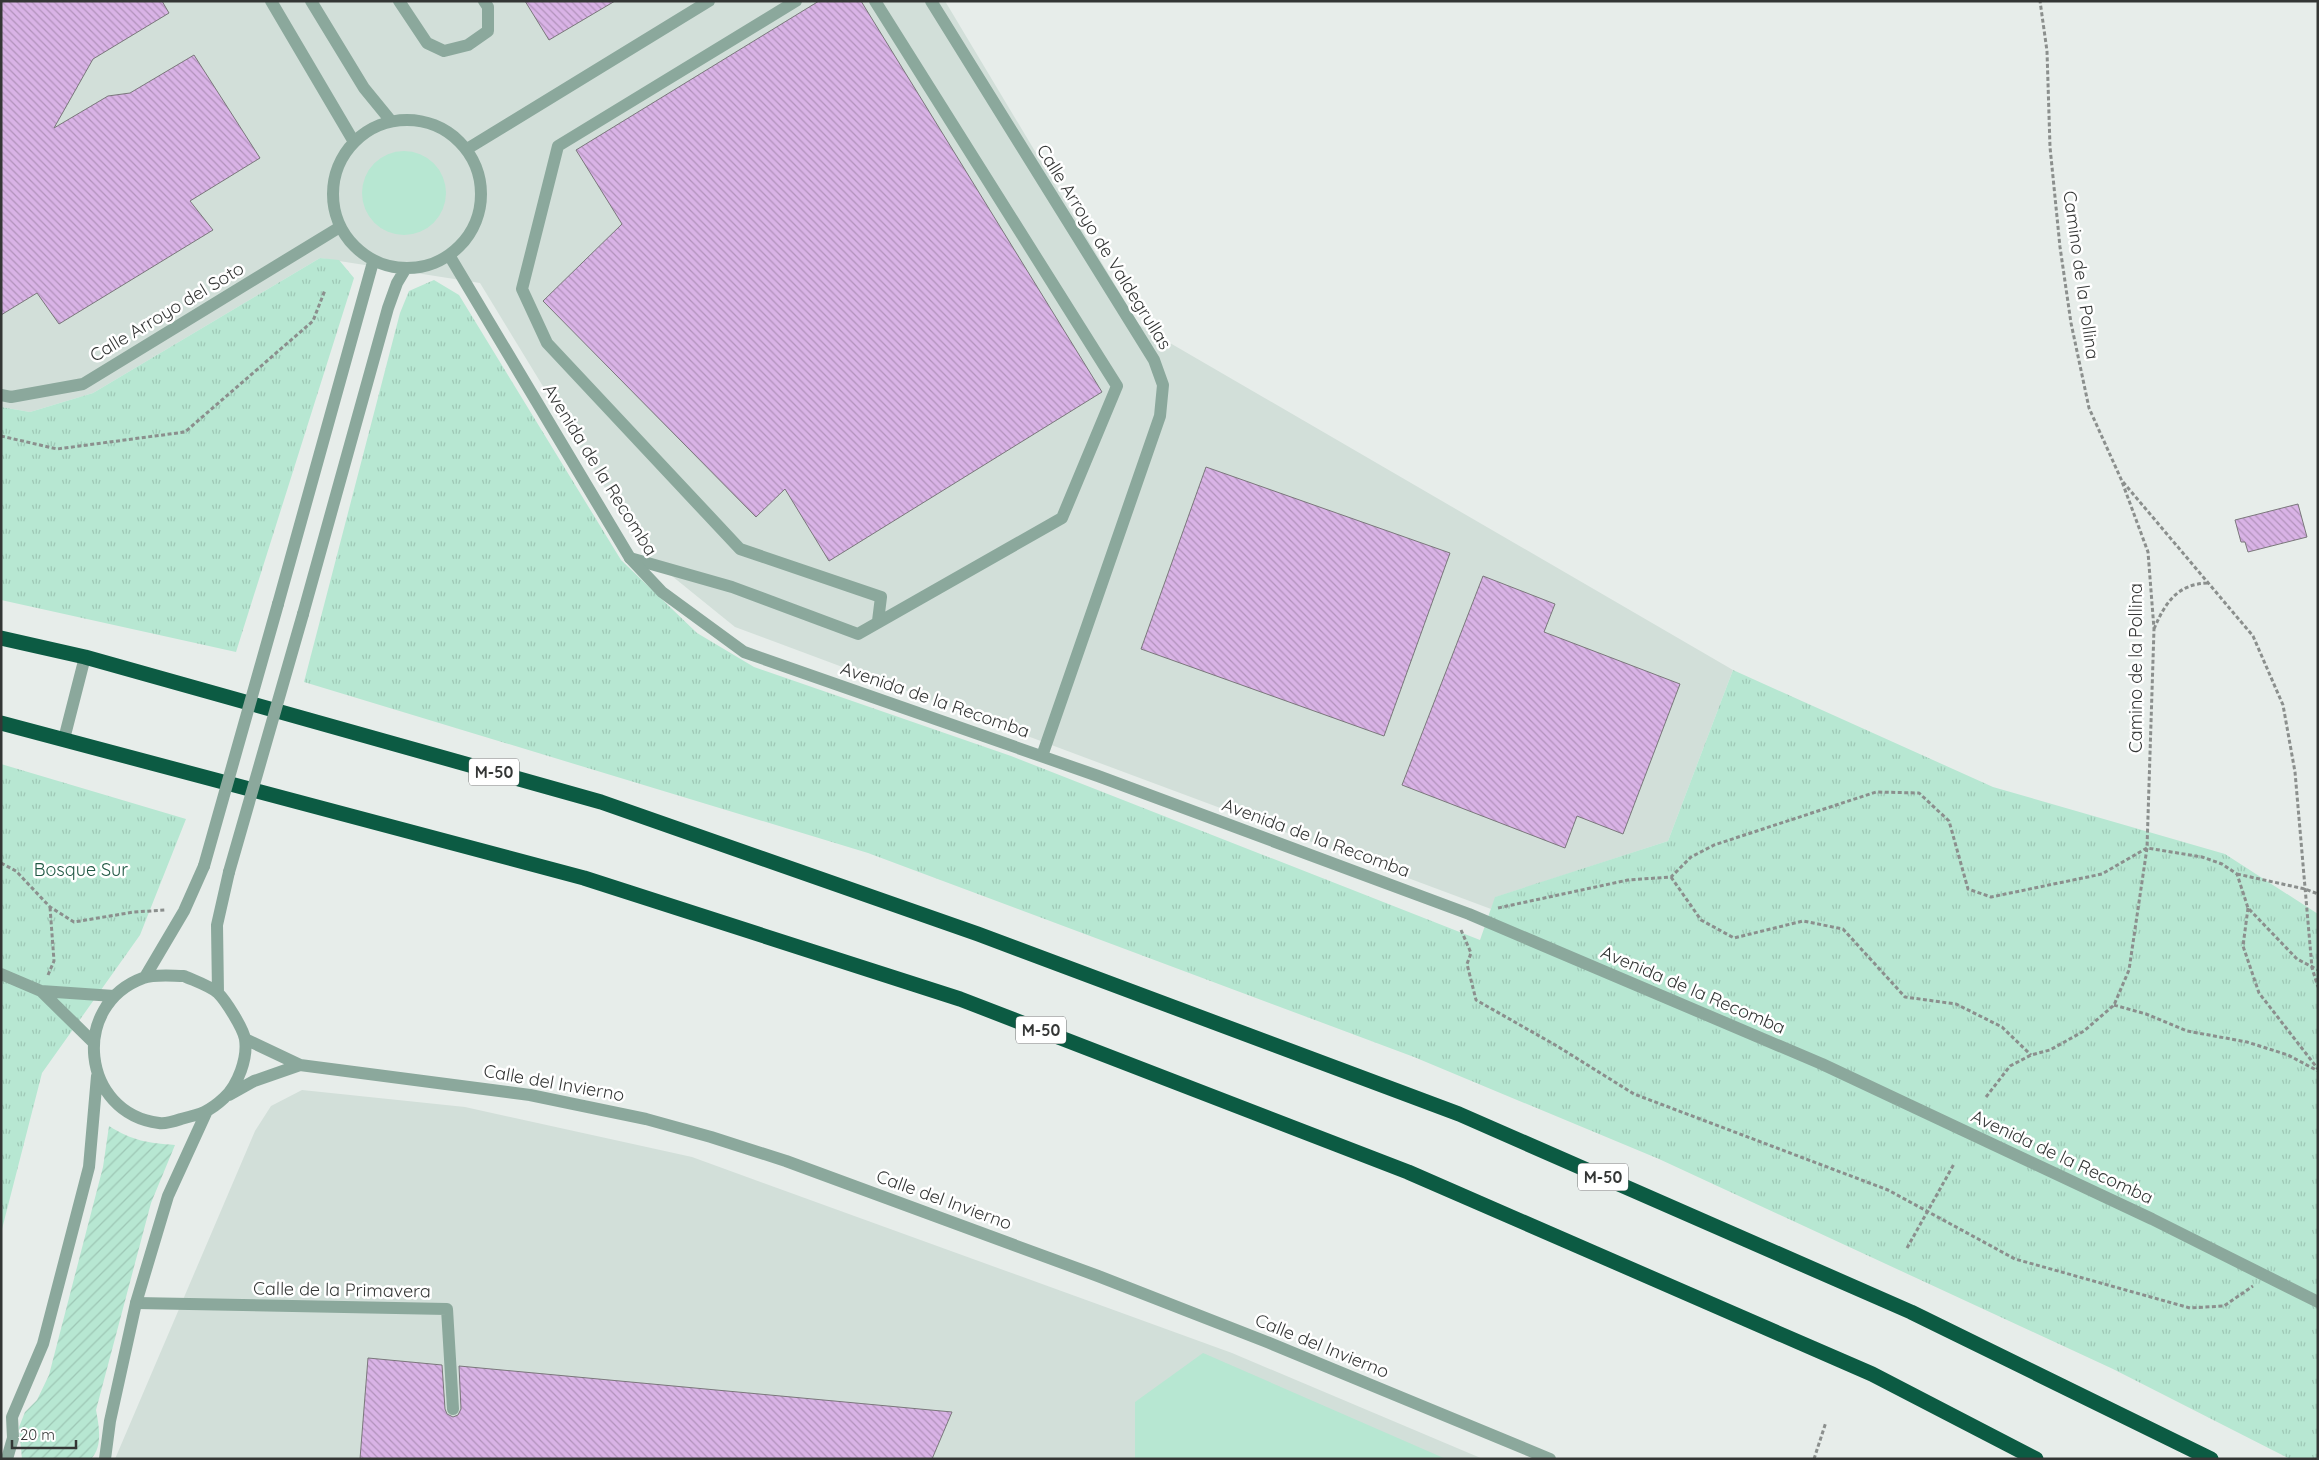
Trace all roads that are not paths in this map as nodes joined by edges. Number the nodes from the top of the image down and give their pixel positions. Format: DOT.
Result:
graph roads {
  1 [pos="271,1"];
  2 [pos="311,1"];
  3 [pos="399,1"];
  4 [pos="484,1"];
  5 [pos="709,1"];
  6 [pos="796,1"];
  7 [pos="875,1"];
  8 [pos="931,1"];
  9 [pos="390,121"];
  10 [pos="354,142"];
  11 [pos="467,149"];
  12 [pos="340,227"];
  13 [pos="449,255"];
  14 [pos="373,262"];
  15 [pos="406,268"];
  16 [pos="1,395"];
  17 [pos="630,558"];
  18 [pos="878,621"];
  19 [pos="1,638"];
  20 [pos="85,657"];
  21 [pos="1,723"];
  22 [pos="64,739"];
  23 [pos="1042,756"];
  24 [pos="1,974"];
  25 [pos="145,977"];
  26 [pos="40,991"];
  27 [pos="218,993"];
  28 [pos="114,996"];
  29 [pos="245,1039"];
  30 [pos="94,1043"];
  31 [pos="300,1065"];
  32 [pos="97,1076"];
  33 [pos="226,1096"];
  34 [pos="206,1113"];
  35 [pos="2318,1302"];
  36 [pos="136,1303"];
  37 [pos="453,1409"];
  38 [pos="7,1459"];
  39 [pos="105,1459"];
  40 [pos="1550,1459"];
  41 [pos="2036,1459"];
  42 [pos="2211,1459"];
  1 -- 10 [label="street"];
  2 -- 9 [label="street"];
  3 -- 4 [label="street"];
  5 -- 11 [label="street"];
  6 -- 18 [label="street"];
  7 -- 18 [label="street"];
  8 -- 23 [label="street, Calle Arroyo de Valdegrullas"];
  9 -- 10 [label="street"];
  9 -- 11 [label="street"];
  10 -- 12 [label="street"];
  11 -- 13 [label="street"];
  12 -- 14 [label="street"];
  12 -- 16 [label="street, Calle Arroyo del Soto"];
  13 -- 15 [label="street"];
  13 -- 17 [label="street, Avenida de la Recomba"];
  14 -- 15 [label="street"];
  14 -- 25 [label="street, bridge"];
  15 -- 27 [label="street, bridge"];
  17 -- 18 [label="street"];
  17 -- 23 [label="street, Avenida de la Recomba"];
  19 -- 20 [label="highway, M-50"];
  20 -- 22 [label="street"];
  20 -- 42 [label="highway, M-50"];
  21 -- 22 [label="highway, M-50"];
  22 -- 41 [label="highway, M-50"];
  23 -- 35 [label="street, Avenida de la Recomba"];
  24 -- 26 [label="street"];
  25 -- 27 [label="street"];
  25 -- 28 [label="street"];
  26 -- 28 [label="street"];
  26 -- 30 [label="street"];
  27 -- 29 [label="street"];
  28 -- 30 [label="street"];
  29 -- 31 [label="street"];
  29 -- 33 [label="street"];
  30 -- 32 [label="street"];
  31 -- 33 [label="street"];
  31 -- 40 [label="street, Calle del Invierno"];
  32 -- 34 [label="street"];
  32 -- 38 [label="street"];
  33 -- 34 [label="street"];
  34 -- 36 [label="street"];
  36 -- 37 [label="street, Calle de la Primavera"];
  36 -- 39 [label="street"];
}
